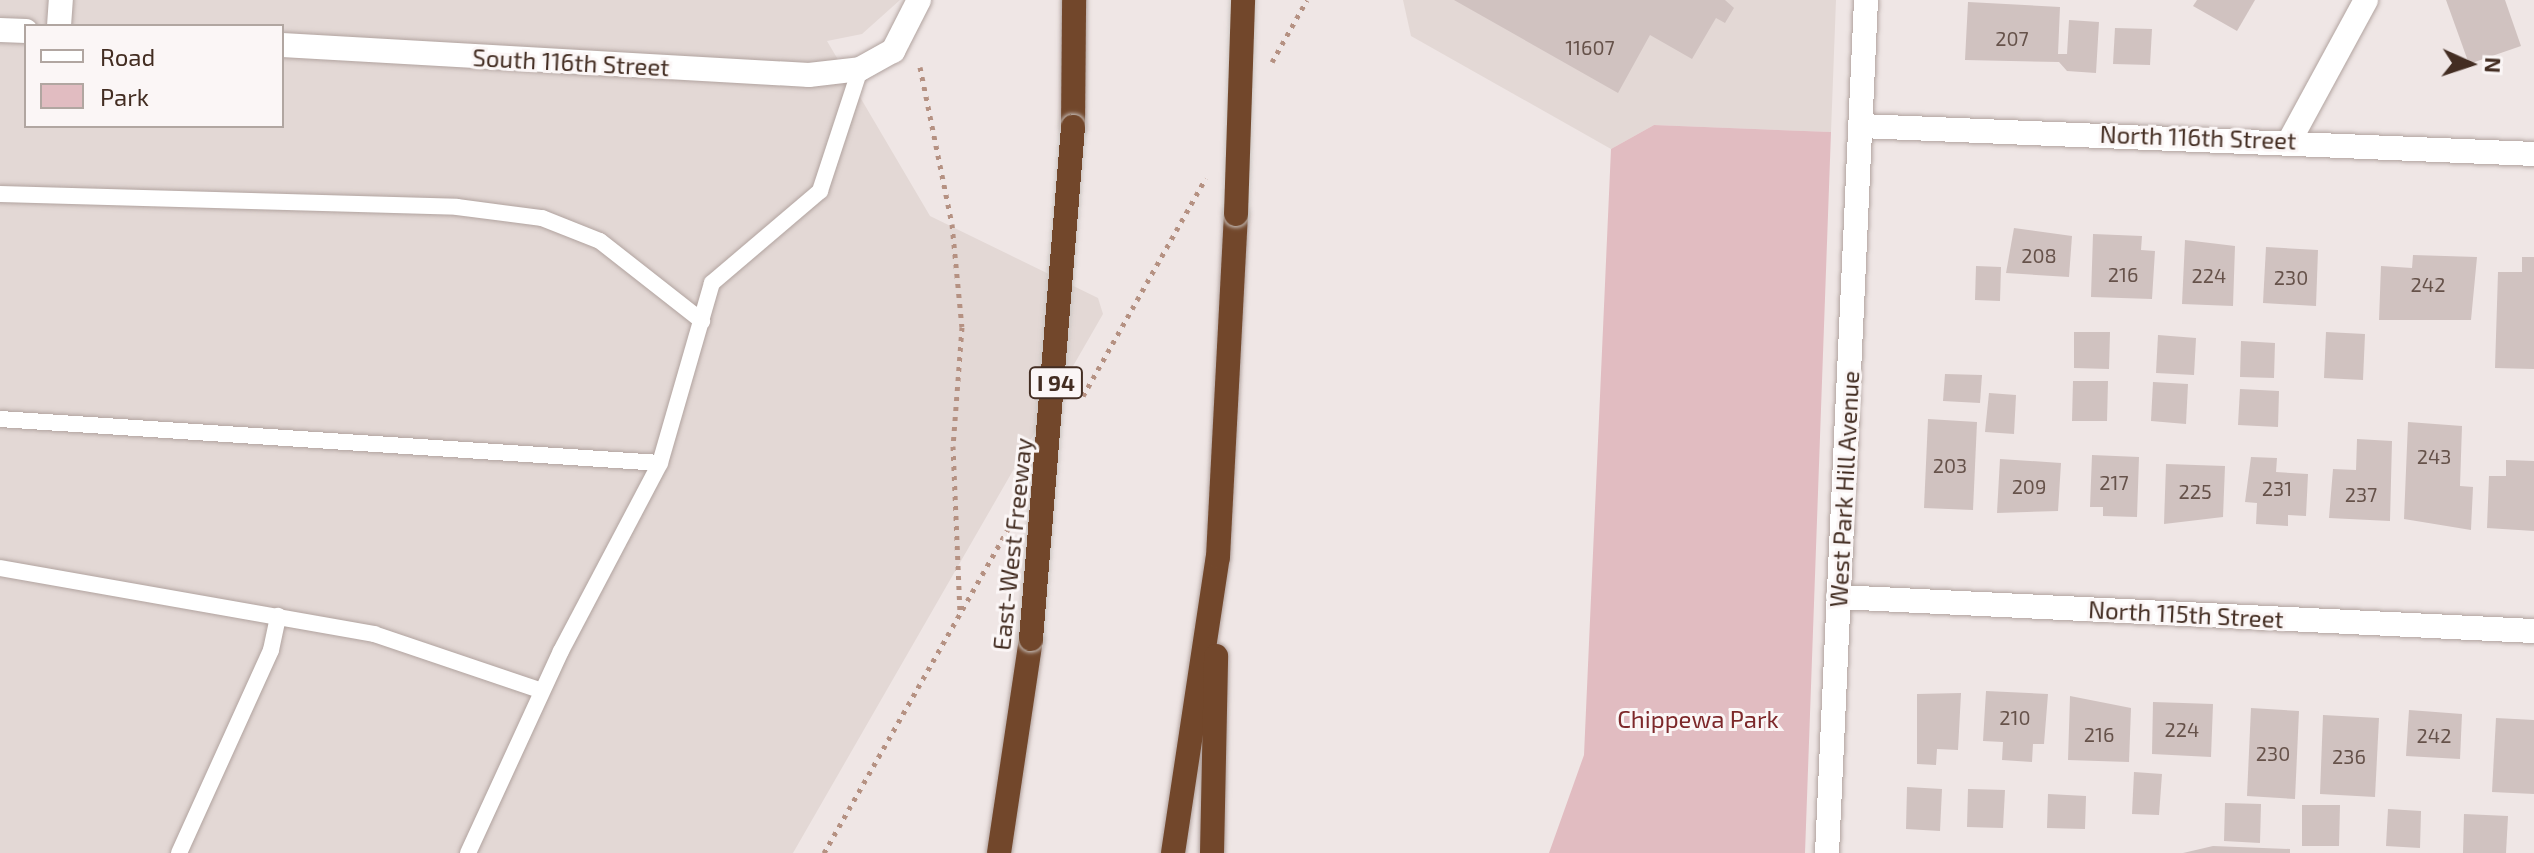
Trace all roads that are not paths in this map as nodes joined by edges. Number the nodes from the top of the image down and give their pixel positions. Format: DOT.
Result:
graph roads {
  1 [pos="61,0"];
  2 [pos="919,0"];
  3 [pos="1074,0"];
  4 [pos="1243,0"];
  5 [pos="1866,0"];
  6 [pos="2366,0"];
  7 [pos="59,24"];
  8 [pos="0,30"];
  9 [pos="24,31"];
  10 [pos="284,45"];
  11 [pos="860,69"];
  12 [pos="1861,126"];
  13 [pos="2290,140"];
  14 [pos="2534,154"];
  15 [pos="0,194"];
  16 [pos="702,321"];
  17 [pos="0,419"];
  18 [pos="660,463"];
  19 [pos="1218,557"];
  20 [pos="0,568"];
  21 [pos="1838,597"];
  22 [pos="278,616"];
  23 [pos="2534,631"];
  24 [pos="542,691"];
  25 [pos="179,853"];
  26 [pos="468,853"];
  27 [pos="999,853"];
  28 [pos="1173,853"];
  29 [pos="1212,853"];
  30 [pos="1827,853"];
  1 -- 7 [label="street"];
  2 -- 11 [label="street"];
  3 -- 27 [label="highway, East-West Freeway / I 94, bridge"];
  4 -- 19 [label="highway, bridge"];
  5 -- 12 [label="street, West Park Hill Avenue"];
  6 -- 13 [label="street"];
  8 -- 9 [label="street"];
  10 -- 11 [label="street, South 116th Street"];
  11 -- 16 [label="lane"];
  12 -- 13 [label="street, North 116th Street"];
  12 -- 21 [label="street, West Park Hill Avenue"];
  13 -- 14 [label="street, North 116th Street"];
  15 -- 16 [label="lane"];
  16 -- 18 [label="lane"];
  17 -- 18 [label="lane"];
  18 -- 24 [label="lane"];
  19 -- 28 [label="highway"];
  19 -- 29 [label="highway"];
  20 -- 22 [label="lane"];
  21 -- 23 [label="street, North 115th Street"];
  21 -- 30 [label="street, West Park Hill Avenue"];
  22 -- 24 [label="lane"];
  22 -- 25 [label="lane"];
  24 -- 26 [label="lane"];
}
